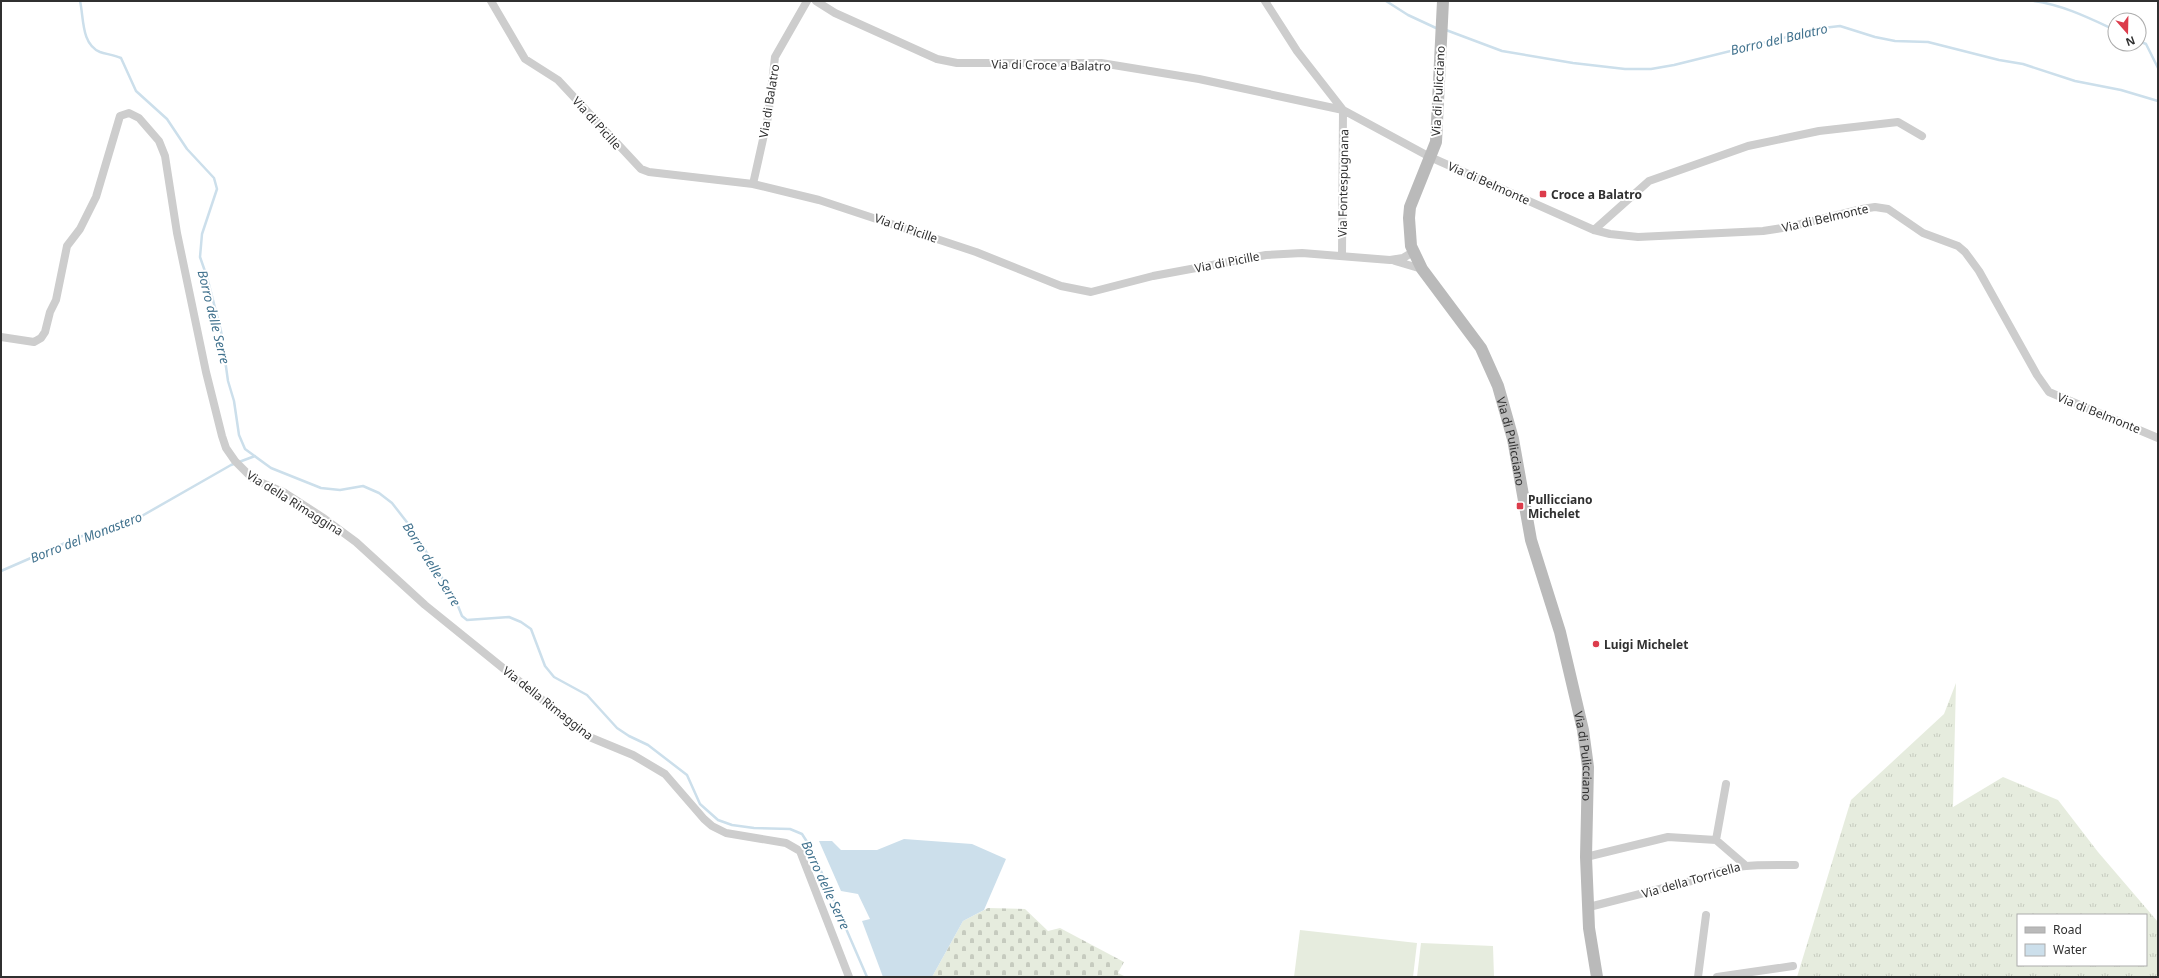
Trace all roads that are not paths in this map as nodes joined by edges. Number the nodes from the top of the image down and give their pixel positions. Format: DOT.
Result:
graph roads {
  1 [pos="491,1"];
  2 [pos="807,1"];
  3 [pos="816,1"];
  4 [pos="1265,1"];
  5 [pos="1443,1"];
  6 [pos="1343,110"];
  7 [pos="1922,136"];
  8 [pos="1430,157"];
  9 [pos="753,184"];
  10 [pos="1594,230"];
  11 [pos="1413,252"];
  12 [pos="1342,256"];
  13 [pos="1390,260"];
  14 [pos="1422,269"];
  15 [pos="1,337"];
  16 [pos="2158,438"];
  17 [pos="1726,784"];
  18 [pos="1716,840"];
  19 [pos="1586,857"];
  20 [pos="1745,865"];
  21 [pos="1795,865"];
  22 [pos="1589,908"];
  23 [pos="1706,915"];
  24 [pos="1793,966"];
  25 [pos="849,977"];
  26 [pos="1597,977"];
  27 [pos="1698,977"];
  28 [pos="1717,977"];
  1 -- 9 [label="street, Via di Picille"];
  2 -- 9 [label="street, Via di Balatro"];
  3 -- 6 [label="street, Via di Croce a Balatro"];
  4 -- 6 [label="street"];
  5 -- 8 [label="street, Via di Pulicciano"];
  6 -- 8 [label="street, Via di Belmonte"];
  6 -- 12 [label="street, Via Fontespugnana"];
  7 -- 10 [label="street"];
  8 -- 10 [label="street, Via di Belmonte"];
  8 -- 11 [label="street, Via di Pulicciano"];
  9 -- 12 [label="street, Via di Picille"];
  10 -- 16 [label="street, Via di Belmonte"];
  11 -- 13 [label="street, Via di Picille"];
  11 -- 14 [label="street, Via di Pulicciano"];
  12 -- 13 [label="street, Via di Picille"];
  13 -- 14 [label="street, Via di Picille"];
  14 -- 19 [label="street, Via di Pulicciano"];
  15 -- 25 [label="street, Via della Rimaggina"];
  17 -- 18 [label="street"];
  18 -- 19 [label="street"];
  18 -- 20 [label="street"];
  19 -- 22 [label="street, Via di Pulicciano"];
  20 -- 21 [label="street, Via della Torricella"];
  20 -- 22 [label="street, Via della Torricella"];
  22 -- 26 [label="street, Via di Pulicciano"];
  23 -- 27 [label="street"];
  24 -- 28 [label="street"];
}
